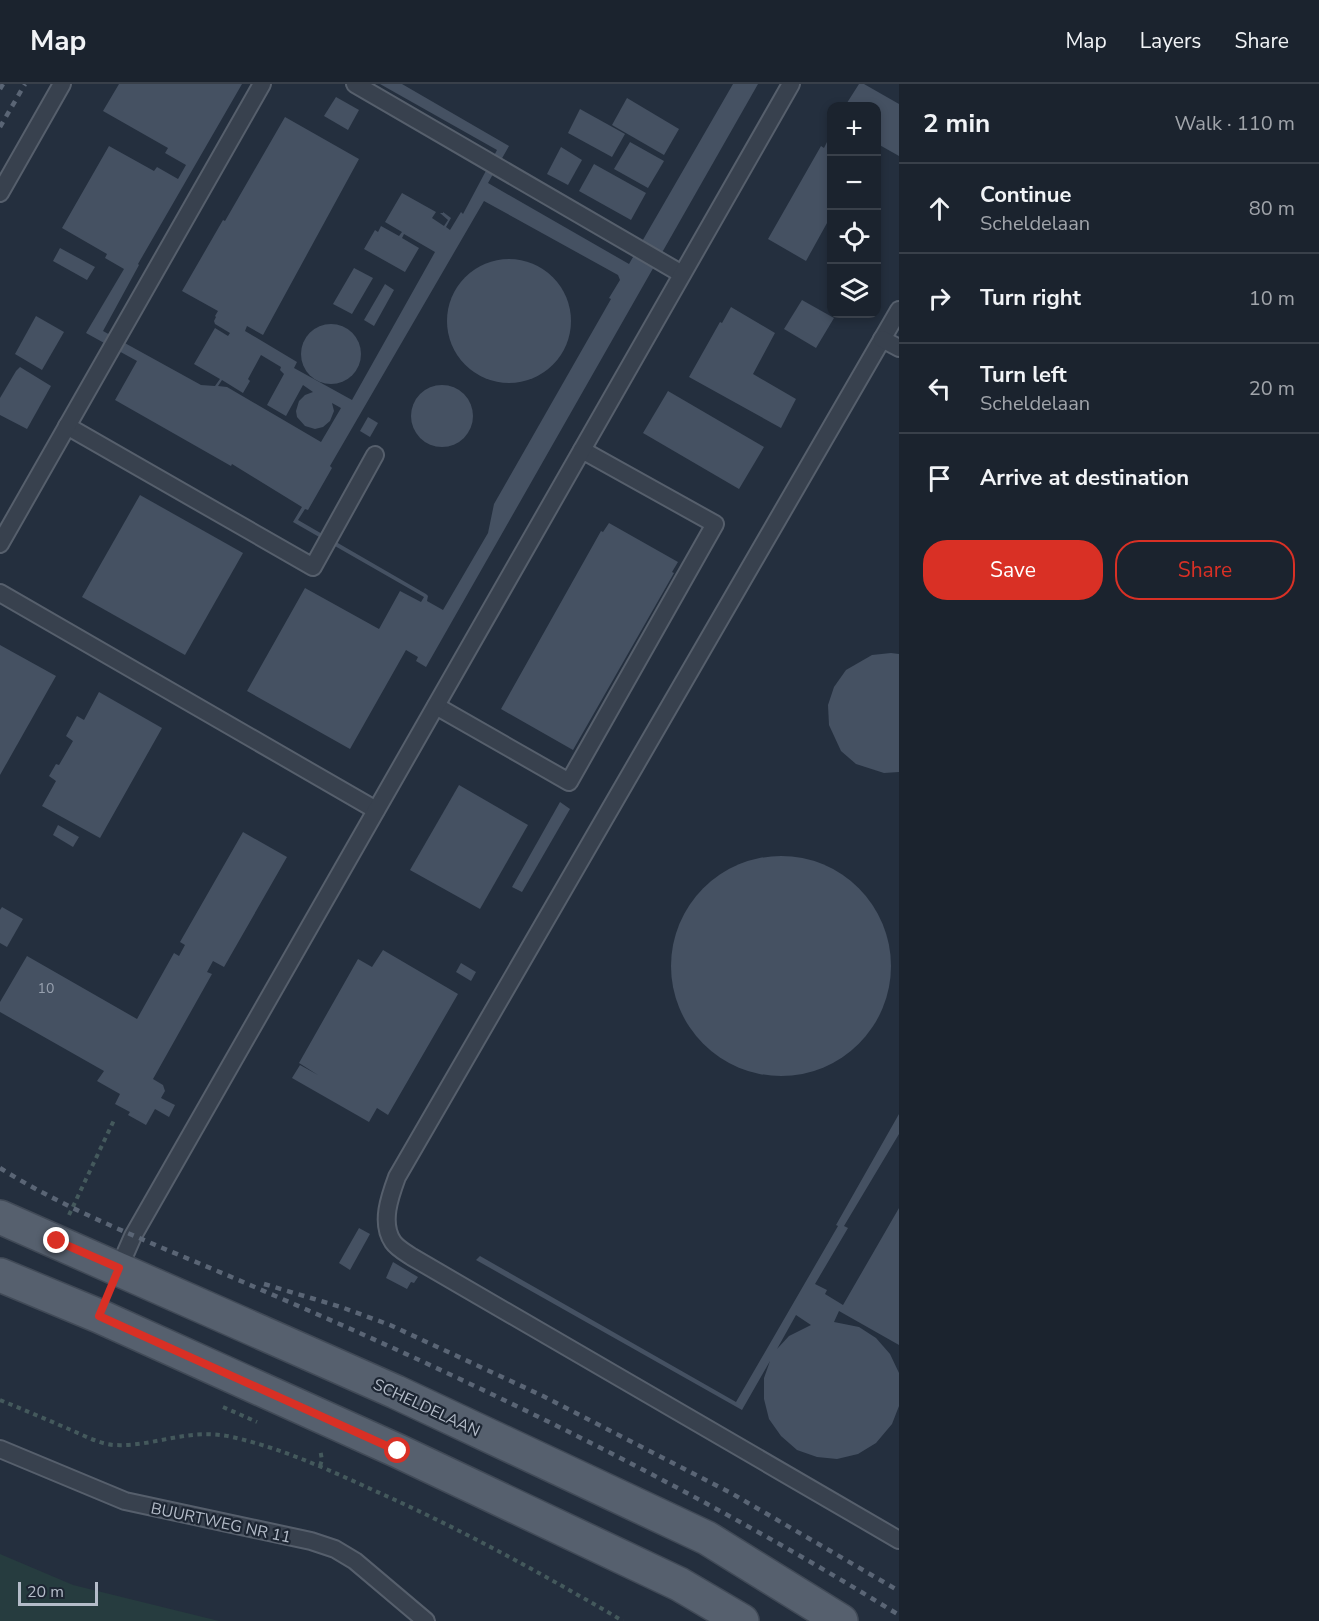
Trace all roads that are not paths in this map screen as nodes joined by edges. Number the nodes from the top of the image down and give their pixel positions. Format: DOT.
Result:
graph roads {
  1 [pos="62,84"];
  2 [pos="262,84"];
  3 [pos="355,84"];
  4 [pos="790,84"];
  5 [pos="0,193"];
  6 [pos="682,274"];
  7 [pos="899,310"];
  8 [pos="882,339"];
  9 [pos="899,348"];
  10 [pos="67,426"];
  11 [pos="582,450"];
  12 [pos="375,455"];
  13 [pos="0,544"];
  14 [pos="0,593"];
  15 [pos="436,706"];
  16 [pos="376,810"];
  17 [pos="0,1217"];
  18 [pos="119,1268"];
  19 [pos="0,1275"];
  20 [pos="99,1316"];
  21 [pos="0,1449"];
  22 [pos="899,1540"];
  23 [pos="426,1621"];
  24 [pos="742,1621"];
  25 [pos="841,1621"];
  1 -- 5 [label="lane"];
  2 -- 10 [label="lane"];
  3 -- 6 [label="lane"];
  4 -- 6 [label="lane"];
  6 -- 11 [label="lane"];
  7 -- 8 [label="lane"];
  8 -- 9 [label="lane"];
  8 -- 22 [label="lane"];
  10 -- 12 [label="lane"];
  10 -- 13 [label="lane"];
  11 -- 15 [label="lane"];
  11 -- 15 [label="lane"];
  14 -- 16 [label="lane"];
  15 -- 16 [label="lane"];
  16 -- 18 [label="lane"];
  17 -- 18 [label="main road, SCHELDELAAN"];
  18 -- 20 [label="main road"];
  18 -- 25 [label="main road, SCHELDELAAN"];
  19 -- 20 [label="main road"];
  20 -- 24 [label="main road"];
  21 -- 23 [label="lane, BUURTWEG NR 11"];
}
